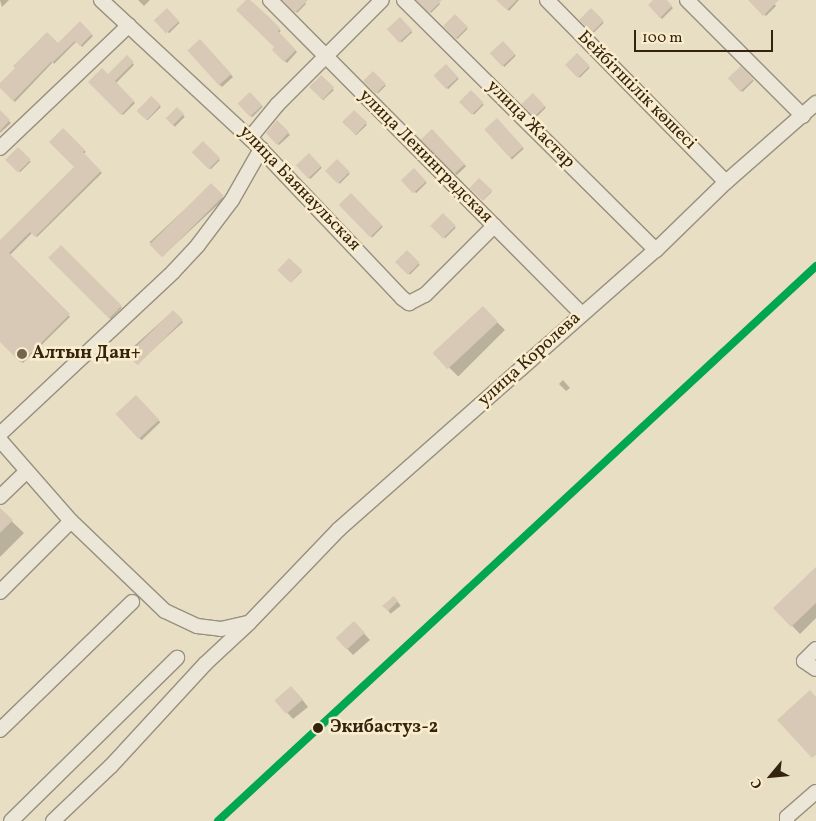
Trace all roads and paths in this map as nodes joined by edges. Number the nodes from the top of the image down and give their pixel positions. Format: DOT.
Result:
graph roads {
  1 [pos="101,0"];
  2 [pos="270,0"];
  3 [pos="382,0"];
  4 [pos="404,0"];
  5 [pos="546,0"];
  6 [pos="688,0"];
  7 [pos="129,25"];
  8 [pos="325,57"];
  9 [pos="816,104"];
  10 [pos="803,116"];
  11 [pos="250,138"];
  12 [pos="0,148"];
  13 [pos="261,149"];
  14 [pos="726,182"];
  15 [pos="494,226"];
  16 [pos="656,250"];
  17 [pos="582,314"];
  18 [pos="0,434"];
  19 [pos="0,440"];
  20 [pos="27,471"];
  21 [pos="0,497"];
  22 [pos="71,521"];
  23 [pos="0,592"];
  24 [pos="132,602"];
  25 [pos="249,623"];
  26 [pos="816,649"];
  27 [pos="177,658"];
  28 [pos="816,670"];
  29 [pos="0,730"];
  30 [pos="816,792"];
  31 [pos="11,821"];
  32 [pos="52,821"];
  33 [pos="787,821"];
  1 -- 7 [label="street, улица Баянаульская"];
  2 -- 8 [label="street, улица Ленинградская"];
  3 -- 8 [label="street"];
  4 -- 16 [label="street, улица Жастар"];
  5 -- 14 [label="street, Бейбітшілік көшесі"];
  6 -- 10 [label="street"];
  7 -- 11 [label="street, улица Баянаульская"];
  7 -- 12 [label="street"];
  8 -- 11 [label="street"];
  8 -- 15 [label="street, улица Ленинградская"];
  9 -- 10 [label="street, улица Королева"];
  10 -- 14 [label="street, улица Королева"];
  11 -- 13 [label="street, улица Баянаульская"];
  13 -- 15 [label="street, улица Баянаульская"];
  13 -- 18 [label="street"];
  14 -- 16 [label="street, улица Королева"];
  15 -- 17 [label="street, улица Ленинградская"];
  16 -- 17 [label="street, улица Королева"];
  17 -- 25 [label="street, улица Королева"];
  19 -- 20 [label="street"];
  20 -- 21 [label="street"];
  20 -- 22 [label="street"];
  22 -- 23 [label="street"];
  22 -- 25 [label="street"];
  24 -- 29 [label="street"];
  25 -- 32 [label="street, улица Королева"];
  26 -- 28 [label="street"];
  27 -- 31 [label="street"];
  30 -- 33 [label="street"];
}
